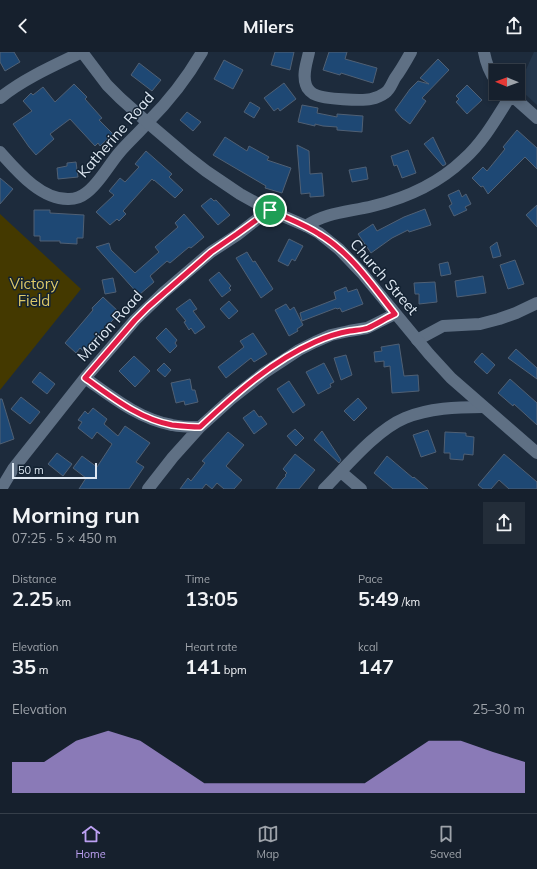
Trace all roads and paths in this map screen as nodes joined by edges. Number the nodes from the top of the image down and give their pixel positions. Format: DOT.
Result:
graph roads {
  1 [pos="82,52"];
  2 [pos="202,52"];
  3 [pos="309,52"];
  4 [pos="411,52"];
  5 [pos="484,52"];
  6 [pos="489,71"];
  7 [pos="0,98"];
  8 [pos="506,100"];
  9 [pos="517,100"];
  10 [pos="537,118"];
  11 [pos="148,123"];
  12 [pos="0,152"];
  13 [pos="270,210"];
  14 [pos="306,226"];
  15 [pos="537,303"];
  16 [pos="395,314"];
  17 [pos="417,340"];
  18 [pos="85,378"];
  19 [pos="483,406"];
  20 [pos="200,427"];
  21 [pos="537,453"];
  22 [pos="341,472"];
  23 [pos="1,489"];
  24 [pos="148,489"];
  25 [pos="324,489"];
  26 [pos="361,489"];
  1 -- 7 [label="street"];
  1 -- 11 [label="street, Church Street"];
  2 -- 11 [label="street, Katherine Road"];
  3 -- 4 [label="street"];
  5 -- 6 [label="street"];
  8 -- 14 [label="street"];
  9 -- 10 [label="street"];
  11 -- 12 [label="street, Katherine Road"];
  11 -- 13 [label="street, Church Street"];
  13 -- 14 [label="street, Church Street"];
  13 -- 18 [label="street, Marion Road"];
  14 -- 16 [label="street, Church Street"];
  15 -- 17 [label="street"];
  16 -- 17 [label="street, Church Street"];
  16 -- 20 [label="street"];
  17 -- 19 [label="street, Church Street"];
  18 -- 20 [label="street"];
  18 -- 23 [label="street, Marion Road"];
  19 -- 21 [label="street, Church Street"];
  19 -- 22 [label="street"];
  20 -- 24 [label="street"];
  22 -- 25 [label="street"];
  22 -- 26 [label="street"];
}
